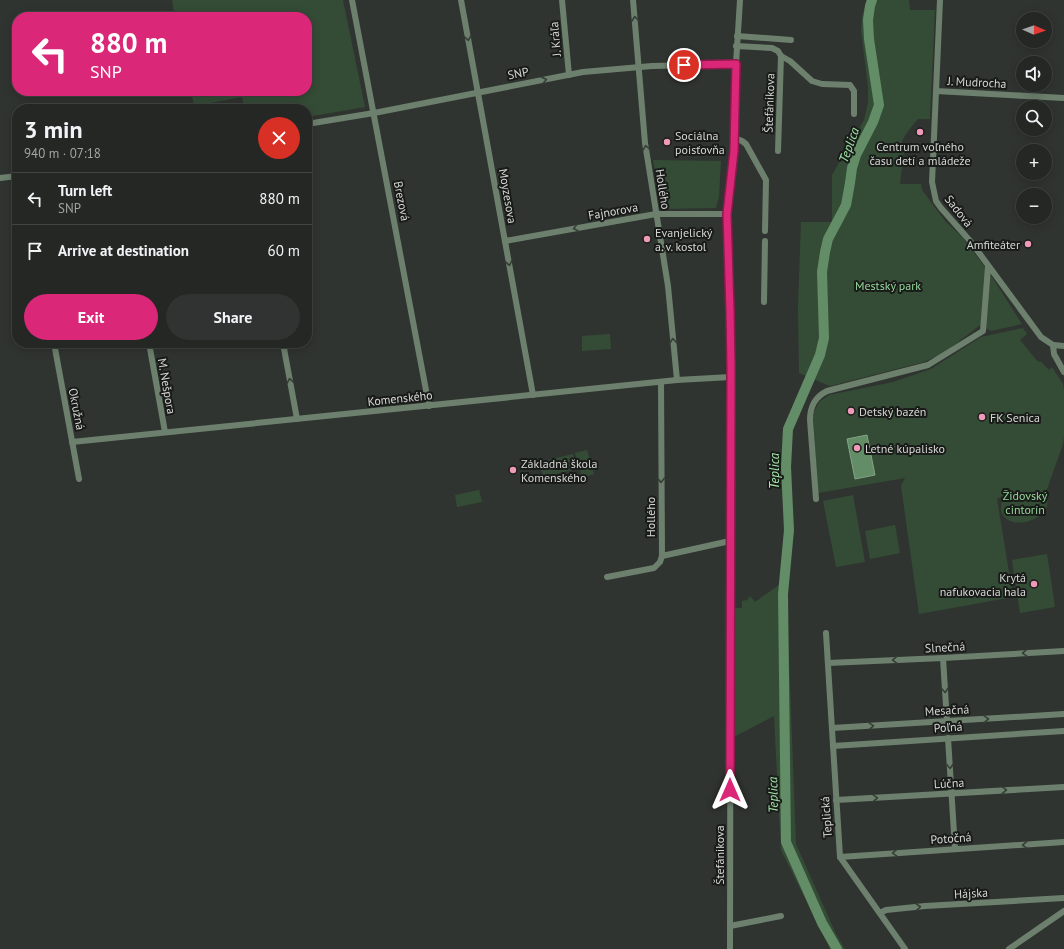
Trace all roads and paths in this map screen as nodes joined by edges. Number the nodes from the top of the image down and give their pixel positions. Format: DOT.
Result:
graph roads {
  1 [pos="352,0"];
  2 [pos="461,0"];
  3 [pos="562,0"];
  4 [pos="633,0"];
  5 [pos="740,0"];
  6 [pos="940,0"];
  7 [pos="737,36"];
  8 [pos="791,40"];
  9 [pos="736,46"];
  10 [pos="781,56"];
  11 [pos="736,64"];
  12 [pos="640,66"];
  13 [pos="569,75"];
  14 [pos="936,91"];
  15 [pos="478,92"];
  16 [pos="1064,98"];
  17 [pos="374,113"];
  18 [pos="854,114"];
  19 [pos="312,123"];
  20 [pos="734,138"];
  21 [pos="778,151"];
  22 [pos="12,177"];
  23 [pos="0,178"];
  24 [pos="656,214"];
  25 [pos="727,214"];
  26 [pos="766,231"];
  27 [pos="505,241"];
  28 [pos="765,241"];
  29 [pos="988,267"];
  30 [pos="764,302"];
  31 [pos="1053,345"];
  32 [pos="1064,346"];
  33 [pos="55,348"];
  34 [pos="150,348"];
  35 [pos="284,348"];
  36 [pos="1064,372"];
  37 [pos="731,377"];
  38 [pos="677,380"];
  39 [pos="662,382"];
  40 [pos="533,395"];
  41 [pos="429,406"];
  42 [pos="297,419"];
  43 [pos="165,432"];
  44 [pos="72,442"];
  45 [pos="79,479"];
  46 [pos="816,499"];
  47 [pos="730,542"];
  48 [pos="662,556"];
  49 [pos="607,577"];
  50 [pos="826,633"];
  51 [pos="1064,651"];
  52 [pos="943,658"];
  53 [pos="828,663"];
  54 [pos="1064,714"];
  55 [pos="948,722"];
  56 [pos="832,728"];
  57 [pos="1064,731"];
  58 [pos="948,738"];
  59 [pos="833,746"];
  60 [pos="1064,787"];
  61 [pos="952,794"];
  62 [pos="836,800"];
  63 [pos="1064,842"];
  64 [pos="955,849"];
  65 [pos="840,857"];
  66 [pos="1061,899"];
  67 [pos="1064,911"];
  68 [pos="880,913"];
  69 [pos="781,916"];
  70 [pos="730,926"];
  71 [pos="1012,948"];
  72 [pos="730,949"];
  73 [pos="905,949"];
  1 -- 17 [label="street, Brezová"];
  2 -- 15 [label="street, Moyzesova, one-way"];
  3 -- 13 [label="street, J. Kráľa"];
  12 -- 4 [label="street, Hollého, one-way"];
  5 -- 7 [label="street, Štefánikova"];
  6 -- 14 [label="street, Sadová"];
  7 -- 8 [label="street"];
  7 -- 9 [label="street, Štefánikova"];
  9 -- 10 [label="street, Štefánikova"];
  9 -- 11 [label="street, Štefánikova"];
  10 -- 18 [label="street, Štefánikova"];
  10 -- 21 [label="street, Štefánikova"];
  11 -- 12 [label="street, SNP"];
  11 -- 20 [label="street, Štefánikova"];
  12 -- 13 [label="street, SNP"];
  24 -- 12 [label="street, Hollého, one-way"];
  15 -- 13 [label="street, SNP, one-way"];
  14 -- 16 [label="street, J. Mudrocha"];
  14 -- 29 [label="street, Sadová"];
  15 -- 17 [label="street, SNP"];
  15 -- 27 [label="street, Moyzesova"];
  17 -- 19 [label="street, SNP"];
  17 -- 41 [label="street, Brezová"];
  20 -- 25 [label="street, Štefánikova"];
  20 -- 26 [label="street"];
  22 -- 23 [label="street"];
  24 -- 25 [label="street, Fajnorova"];
  24 -- 27 [label="street, Fajnorova, one-way"];
  38 -- 24 [label="street, Hollého, one-way"];
  25 -- 37 [label="street, Štefánikova"];
  27 -- 40 [label="street, Moyzesova, one-way"];
  28 -- 30 [label="street"];
  29 -- 31 [label="street, Sadová"];
  29 -- 46 [label="street"];
  31 -- 32 [label="street"];
  31 -- 36 [label="street"];
  33 -- 44 [label="street, Okružná"];
  34 -- 43 [label="street, M. Nešpora"];
  42 -- 35 [label="street, one-way"];
  37 -- 38 [label="street, Komenského"];
  37 -- 47 [label="street, Štefánikova"];
  38 -- 39 [label="street, Komenského"];
  39 -- 40 [label="street, Komenského"];
  39 -- 48 [label="street, Hollého, one-way"];
  40 -- 41 [label="street, Komenského"];
  41 -- 42 [label="street, Komenského"];
  42 -- 43 [label="street, Komenského"];
  43 -- 44 [label="street, Komenského"];
  44 -- 45 [label="street, Okružná"];
  47 -- 48 [label="street"];
  47 -- 70 [label="street, Štefánikova"];
  48 -- 49 [label="street"];
  50 -- 53 [label="street, Teplická"];
  51 -- 52 [label="street, Slnečná, one-way"];
  52 -- 53 [label="street, Slnečná, one-way"];
  52 -- 55 [label="street, one-way"];
  53 -- 56 [label="street, Teplická"];
  55 -- 54 [label="street, Mesačná, one-way"];
  56 -- 55 [label="street, Mesačná, one-way"];
  56 -- 59 [label="street, Teplická"];
  57 -- 58 [label="street, Poľná"];
  58 -- 59 [label="street, Poľná"];
  58 -- 61 [label="street, one-way"];
  59 -- 62 [label="street, Teplická"];
  61 -- 60 [label="street, Lúčna, one-way"];
  62 -- 61 [label="street, Lúčna, one-way"];
  61 -- 64 [label="street"];
  62 -- 65 [label="street, Teplická"];
  63 -- 64 [label="street, Potočná, one-way"];
  64 -- 65 [label="street, Potočná, one-way"];
  65 -- 68 [label="street"];
  66 -- 67 [label="street"];
  68 -- 66 [label="street, Hájska, one-way"];
  67 -- 71 [label="street"];
  68 -- 73 [label="street"];
  69 -- 70 [label="street"];
  70 -- 72 [label="street, Štefánikova"];
}
